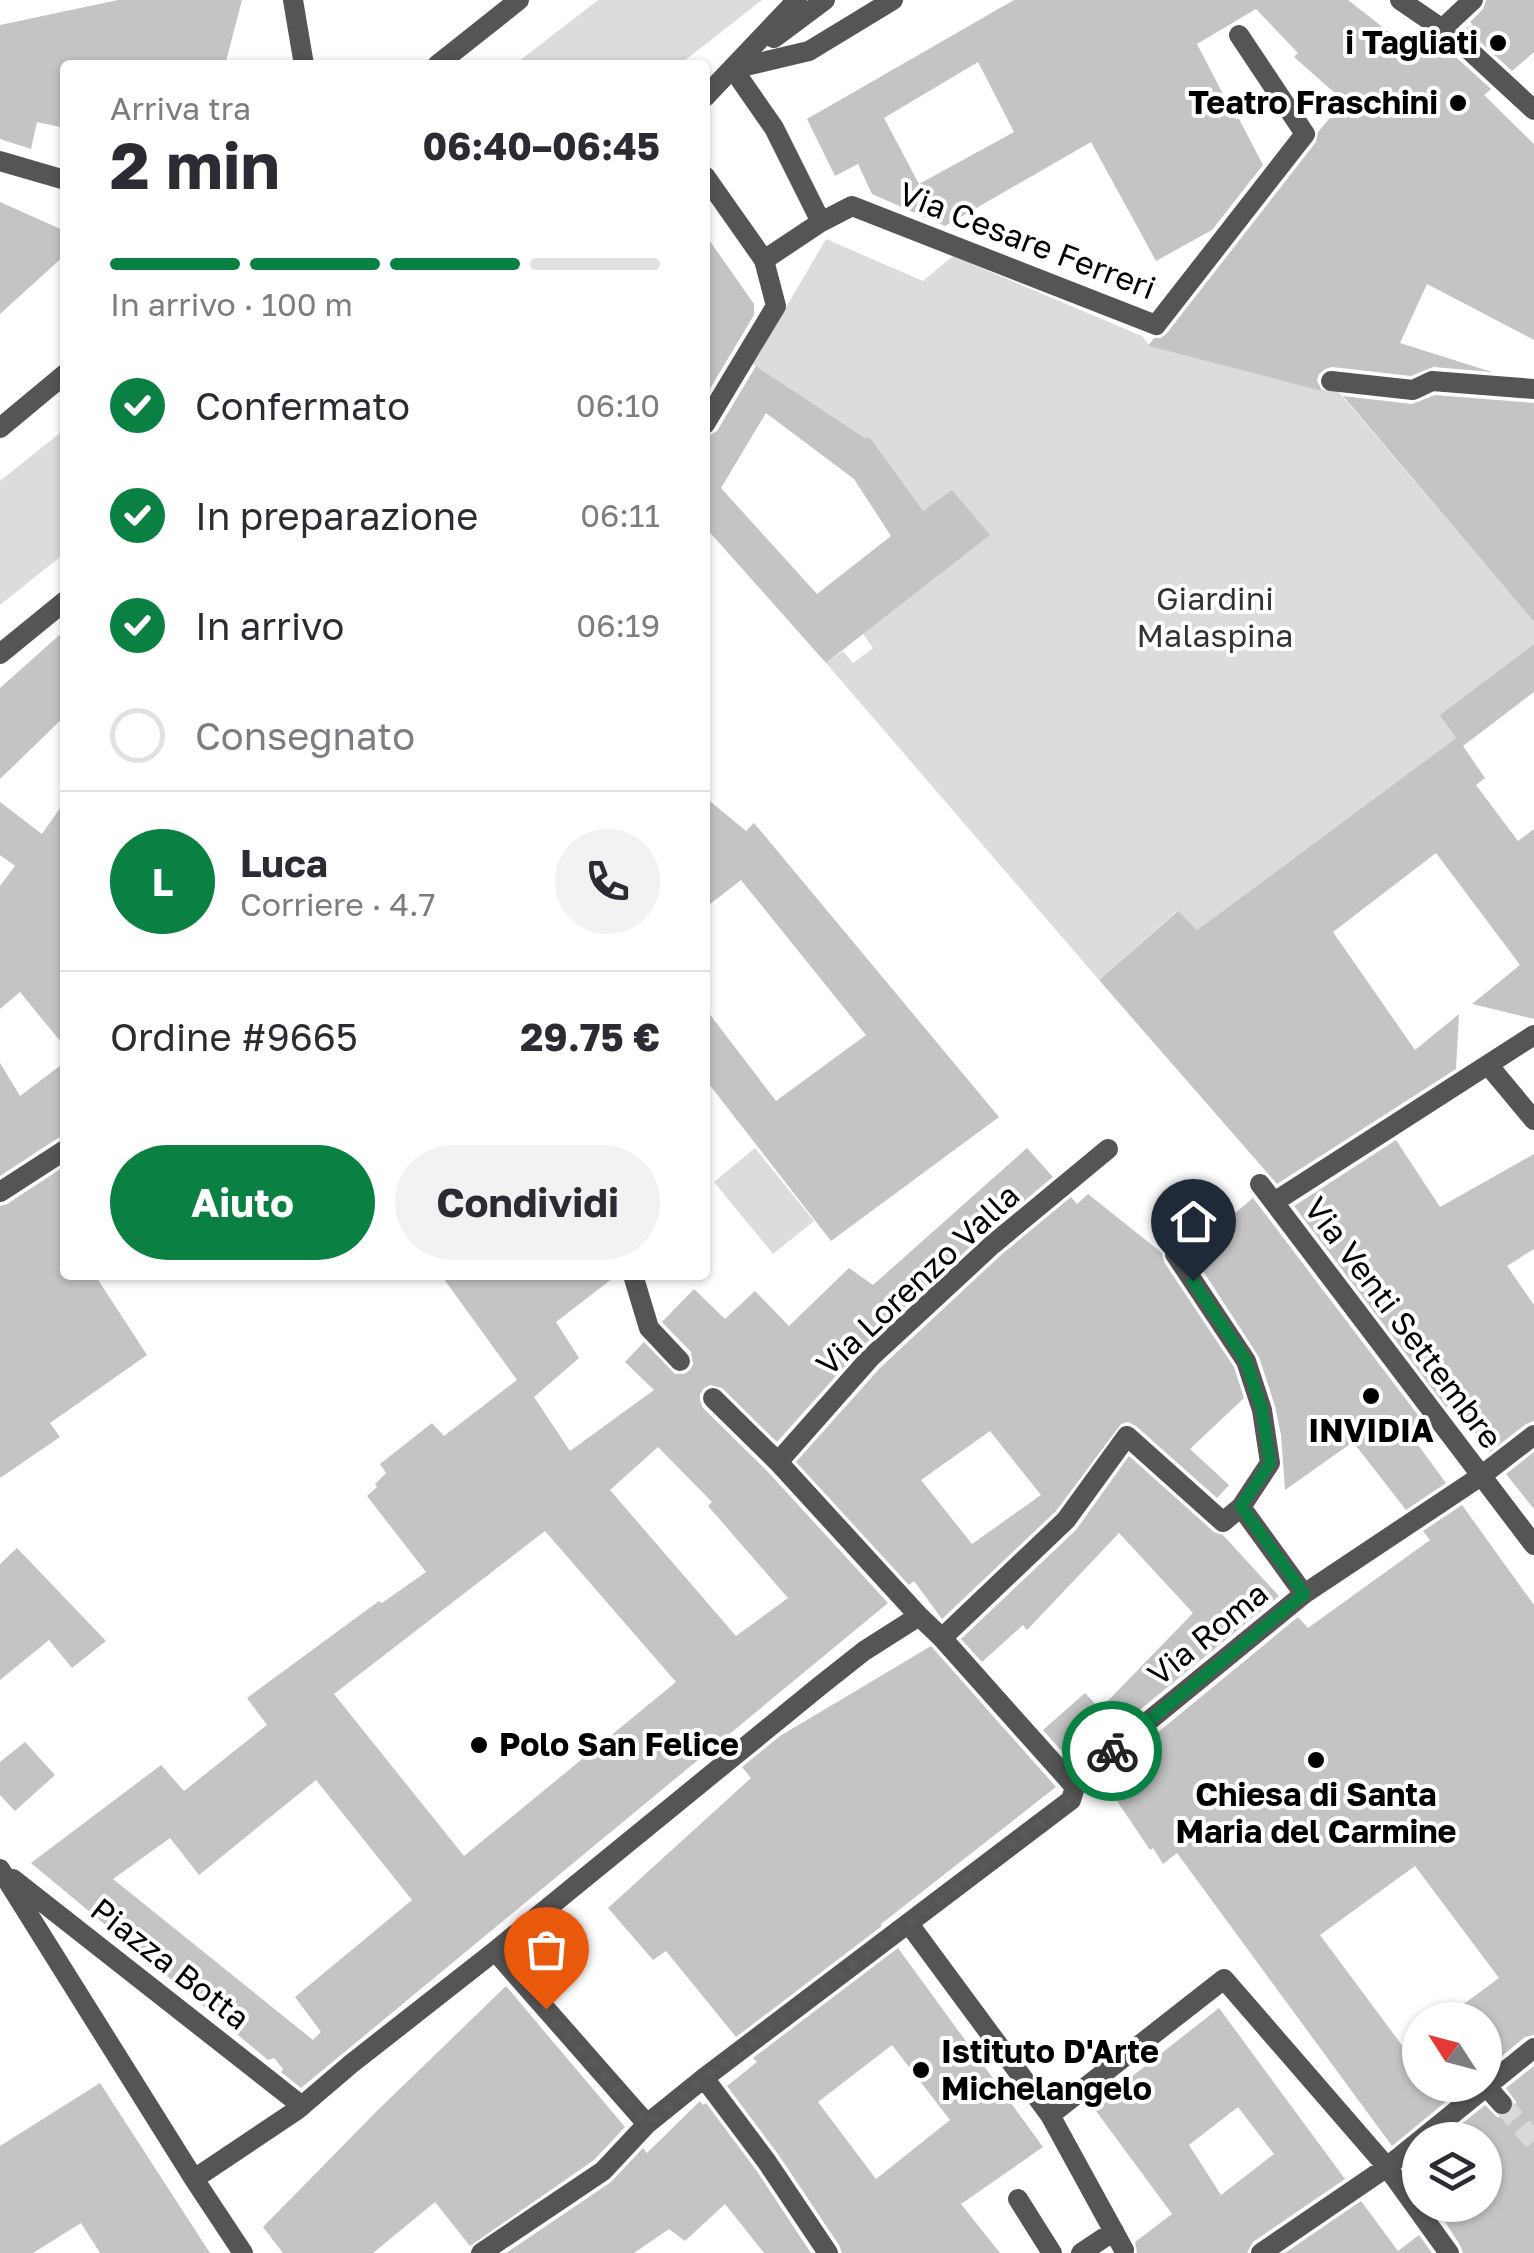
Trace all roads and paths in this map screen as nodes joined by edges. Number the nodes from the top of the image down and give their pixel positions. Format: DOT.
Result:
graph roads {
  1 [pos="293,0"];
  2 [pos="520,0"];
  3 [pos="797,0"];
  4 [pos="825,0"];
  5 [pos="894,0"];
  6 [pos="1400,0"];
  7 [pos="1473,0"];
  8 [pos="1442,29"];
  9 [pos="1239,35"];
  10 [pos="303,60"];
  11 [pos="444,60"];
  12 [pos="732,69"];
  13 [pos="710,92"];
  14 [pos="1534,110"];
  15 [pos="0,161"];
  16 [pos="60,179"];
  17 [pos="710,183"];
  18 [pos="821,222"];
  19 [pos="764,260"];
  20 [pos="60,378"];
  21 [pos="1331,380"];
  22 [pos="1534,390"];
  23 [pos="710,416"];
  24 [pos="0,428"];
  25 [pos="60,605"];
  26 [pos="0,654"];
  27 [pos="1534,1035"];
  28 [pos="1489,1066"];
  29 [pos="1534,1120"];
  30 [pos="1108,1149"];
  31 [pos="60,1153"];
  32 [pos="1260,1184"];
  33 [pos="0,1192"];
  34 [pos="1274,1202"];
  35 [pos="1175,1254"];
  36 [pos="634,1280"];
  37 [pos="680,1361"];
  38 [pos="713,1398"];
  39 [pos="1534,1434"];
  40 [pos="778,1462"];
  41 [pos="1481,1476"];
  42 [pos="1241,1506"];
  43 [pos="1534,1545"];
  44 [pos="1304,1594"];
  45 [pos="918,1616"];
  46 [pos="942,1638"];
  47 [pos="1075,1787"];
  48 [pos="0,1869"];
  49 [pos="909,1924"];
  50 [pos="495,1951"];
  51 [pos="1534,2048"];
  52 [pos="1502,2073"];
  53 [pos="704,2078"];
  54 [pos="1466,2102"];
  55 [pos="302,2106"];
  56 [pos="1050,2116"];
  57 [pos="647,2124"];
  58 [pos="1388,2166"];
  59 [pos="194,2179"];
  60 [pos="1018,2200"];
  61 [pos="243,2253"];
  62 [pos="481,2253"];
  63 [pos="828,2253"];
  64 [pos="1052,2253"];
  65 [pos="1081,2253"];
  66 [pos="1261,2253"];
  67 [pos="1449,2253"];
  1 -- 10 [label="street"];
  2 -- 11 [label="street"];
  3 -- 12 [label="street"];
  4 -- 12 [label="street"];
  5 -- 12 [label="street"];
  6 -- 8 [label="street"];
  7 -- 8 [label="street"];
  8 -- 14 [label="street"];
  9 -- 18 [label="street, Via Cesare Ferreri"];
  12 -- 13 [label="street"];
  12 -- 18 [label="street"];
  15 -- 16 [label="street"];
  17 -- 19 [label="street"];
  18 -- 19 [label="street"];
  19 -- 23 [label="street"];
  20 -- 24 [label="street"];
  21 -- 22 [label="street"];
  25 -- 26 [label="street"];
  27 -- 28 [label="street"];
  28 -- 29 [label="street"];
  28 -- 34 [label="street"];
  30 -- 40 [label="street, Via Lorenzo Valla"];
  31 -- 33 [label="street"];
  32 -- 34 [label="street, Via Venti Settembre"];
  34 -- 41 [label="street, Via Venti Settembre"];
  35 -- 42 [label="street"];
  36 -- 37 [label="street"];
  38 -- 40 [label="street"];
  39 -- 41 [label="street, Via Roma"];
  40 -- 45 [label="street"];
  41 -- 43 [label="street, Via Venti Settembre"];
  41 -- 44 [label="street, Via Roma"];
  42 -- 44 [label="street"];
  42 -- 46 [label="street"];
  44 -- 47 [label="street, Via Roma"];
  45 -- 46 [label="street"];
  45 -- 50 [label="street"];
  46 -- 47 [label="street"];
  47 -- 49 [label="street, Via Roma"];
  48 -- 55 [label="street, Piazza Botta"];
  48 -- 59 [label="street"];
  49 -- 53 [label="street, Via Roma"];
  49 -- 56 [label="street"];
  50 -- 55 [label="street"];
  50 -- 57 [label="street"];
  51 -- 52 [label="street"];
  53 -- 57 [label="street, Via Roma"];
  53 -- 63 [label="street"];
  54 -- 58 [label="street"];
  55 -- 59 [label="street"];
  56 -- 58 [label="street"];
  56 -- 65 [label="street"];
  57 -- 62 [label="street, Via Roma"];
  58 -- 66 [label="street"];
  58 -- 67 [label="street"];
  59 -- 61 [label="street"];
  60 -- 64 [label="street"];
}
